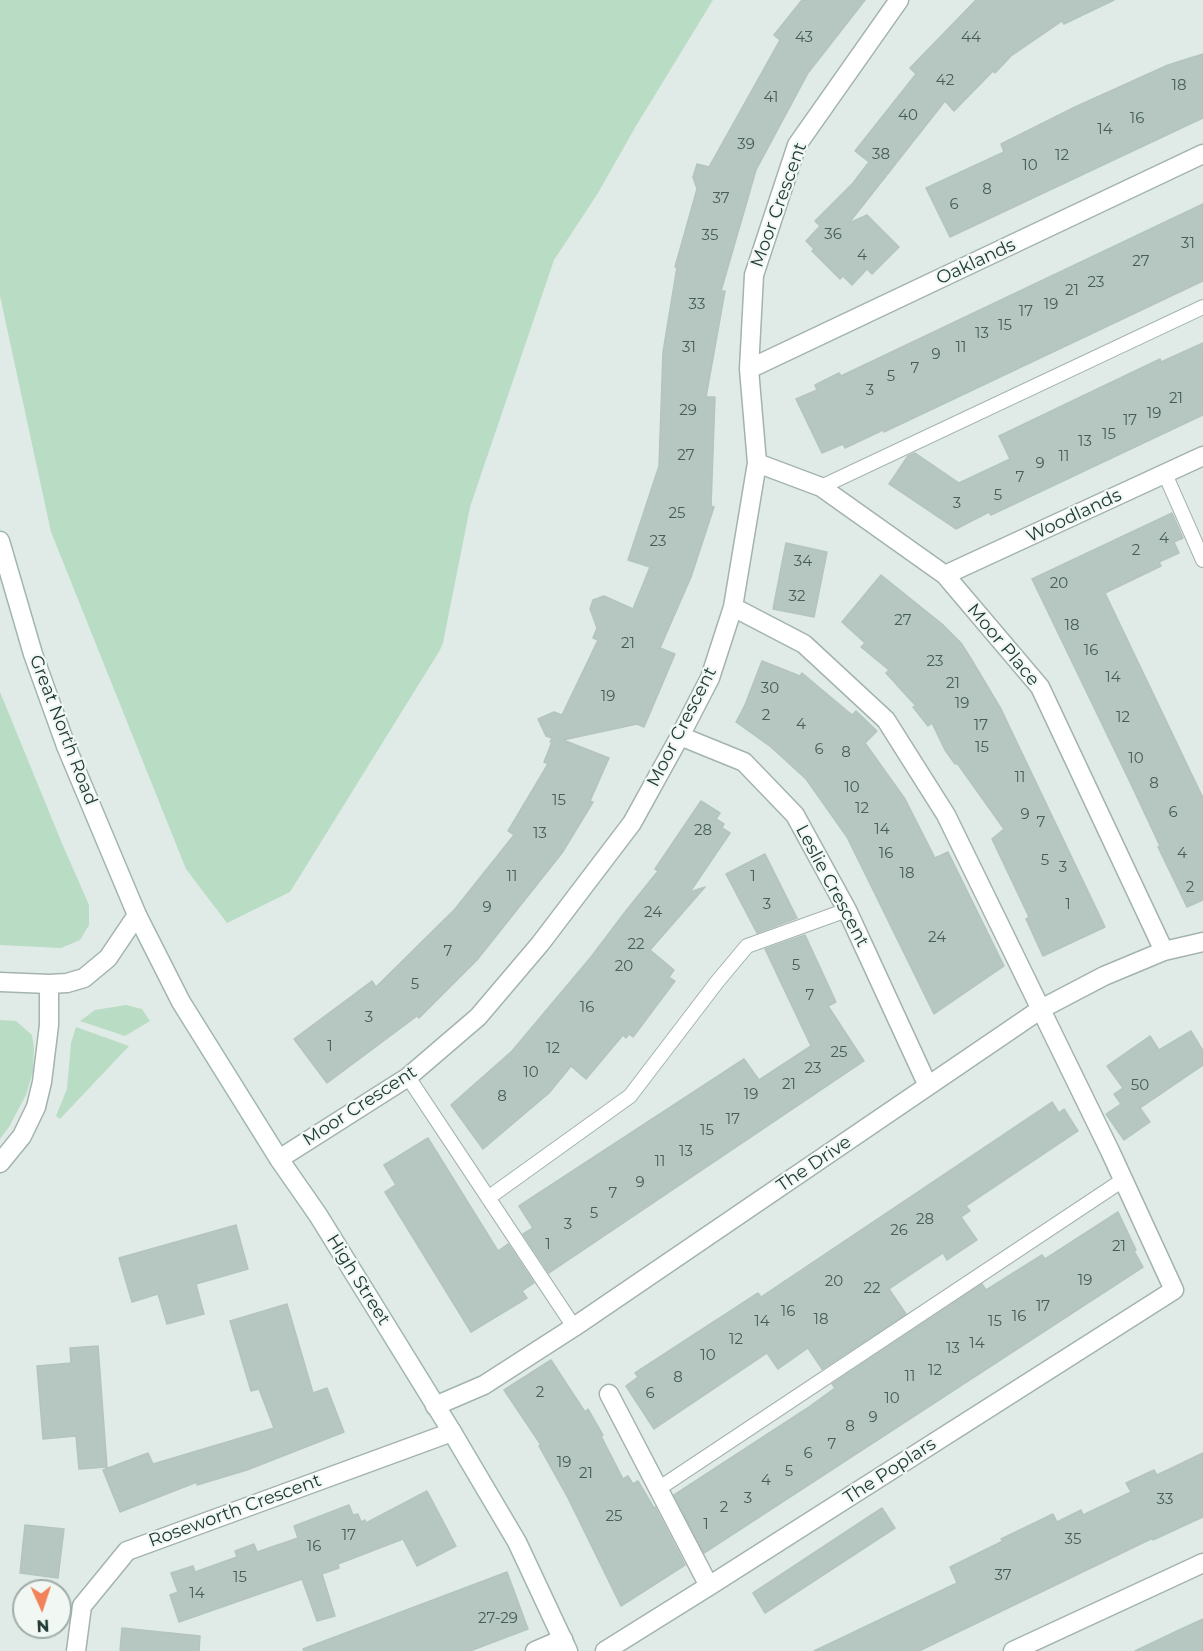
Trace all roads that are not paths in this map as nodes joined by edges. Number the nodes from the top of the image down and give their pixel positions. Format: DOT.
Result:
graph roads {
  1 [pos="899,0"];
  2 [pos="1203,154"];
  3 [pos="1203,307"];
  4 [pos="749,369"];
  5 [pos="1203,456"];
  6 [pos="757,463"];
  7 [pos="1165,474"];
  8 [pos="821,487"];
  9 [pos="0,541"];
  10 [pos="1203,560"];
  11 [pos="945,575"];
  12 [pos="733,607"];
  13 [pos="680,736"];
  14 [pos="847,910"];
  15 [pos="137,915"];
  16 [pos="1203,942"];
  17 [pos="1164,951"];
  18 [pos="0,982"];
  19 [pos="49,984"];
  20 [pos="1041,1009"];
  21 [pos="408,1077"];
  22 [pos="928,1086"];
  23 [pos="279,1159"];
  24 [pos="0,1163"];
  25 [pos="1124,1180"];
  26 [pos="488,1198"];
  27 [pos="574,1328"];
  28 [pos="609,1394"];
  29 [pos="435,1406"];
  30 [pos="453,1432"];
  31 [pos="658,1488"];
  32 [pos="1203,1563"];
  33 [pos="709,1586"];
  34 [pos="566,1645"];
  35 [pos="76,1651"];
  36 [pos="535,1651"];
  37 [pos="605,1651"];
  38 [pos="1013,1651"];
  1 -- 4 [label="street, Moor Crescent"];
  2 -- 4 [label="street, Oaklands"];
  3 -- 8 [label="lane"];
  4 -- 6 [label="street, Moor Crescent"];
  5 -- 7 [label="street, Woodlands"];
  6 -- 8 [label="street, Moor Place"];
  6 -- 12 [label="street, Moor Crescent"];
  7 -- 10 [label="lane"];
  7 -- 11 [label="street, Woodlands"];
  8 -- 11 [label="street, Moor Place"];
  9 -- 15 [label="street, Great North Road"];
  11 -- 17 [label="street, Moor Place"];
  12 -- 13 [label="street, Moor Crescent"];
  12 -- 20 [label="street"];
  13 -- 14 [label="street, Leslie Crescent"];
  13 -- 21 [label="street, Moor Crescent"];
  14 -- 22 [label="street, Leslie Crescent"];
  14 -- 26 [label="lane"];
  15 -- 19 [label="street"];
  15 -- 23 [label="street, High Street"];
  16 -- 17 [label="street, The Drive"];
  17 -- 20 [label="street, The Drive"];
  18 -- 19 [label="street"];
  19 -- 24 [label="street"];
  20 -- 22 [label="street, The Drive"];
  20 -- 25 [label="street"];
  21 -- 23 [label="street, Moor Crescent"];
  21 -- 26 [label="lane"];
  22 -- 27 [label="street, The Drive"];
  23 -- 29 [label="street, High Street"];
  25 -- 31 [label="lane"];
  25 -- 33 [label="street, The Poplars"];
  26 -- 27 [label="lane"];
  27 -- 29 [label="street, The Drive"];
  28 -- 31 [label="street"];
  29 -- 30 [label="street, High Street"];
  30 -- 34 [label="street, High Street"];
  30 -- 35 [label="street, Roseworth Crescent"];
  31 -- 33 [label="street"];
  32 -- 38 [label="street"];
  33 -- 37 [label="street, The Poplars"];
  34 -- 36 [label="street"];
}
